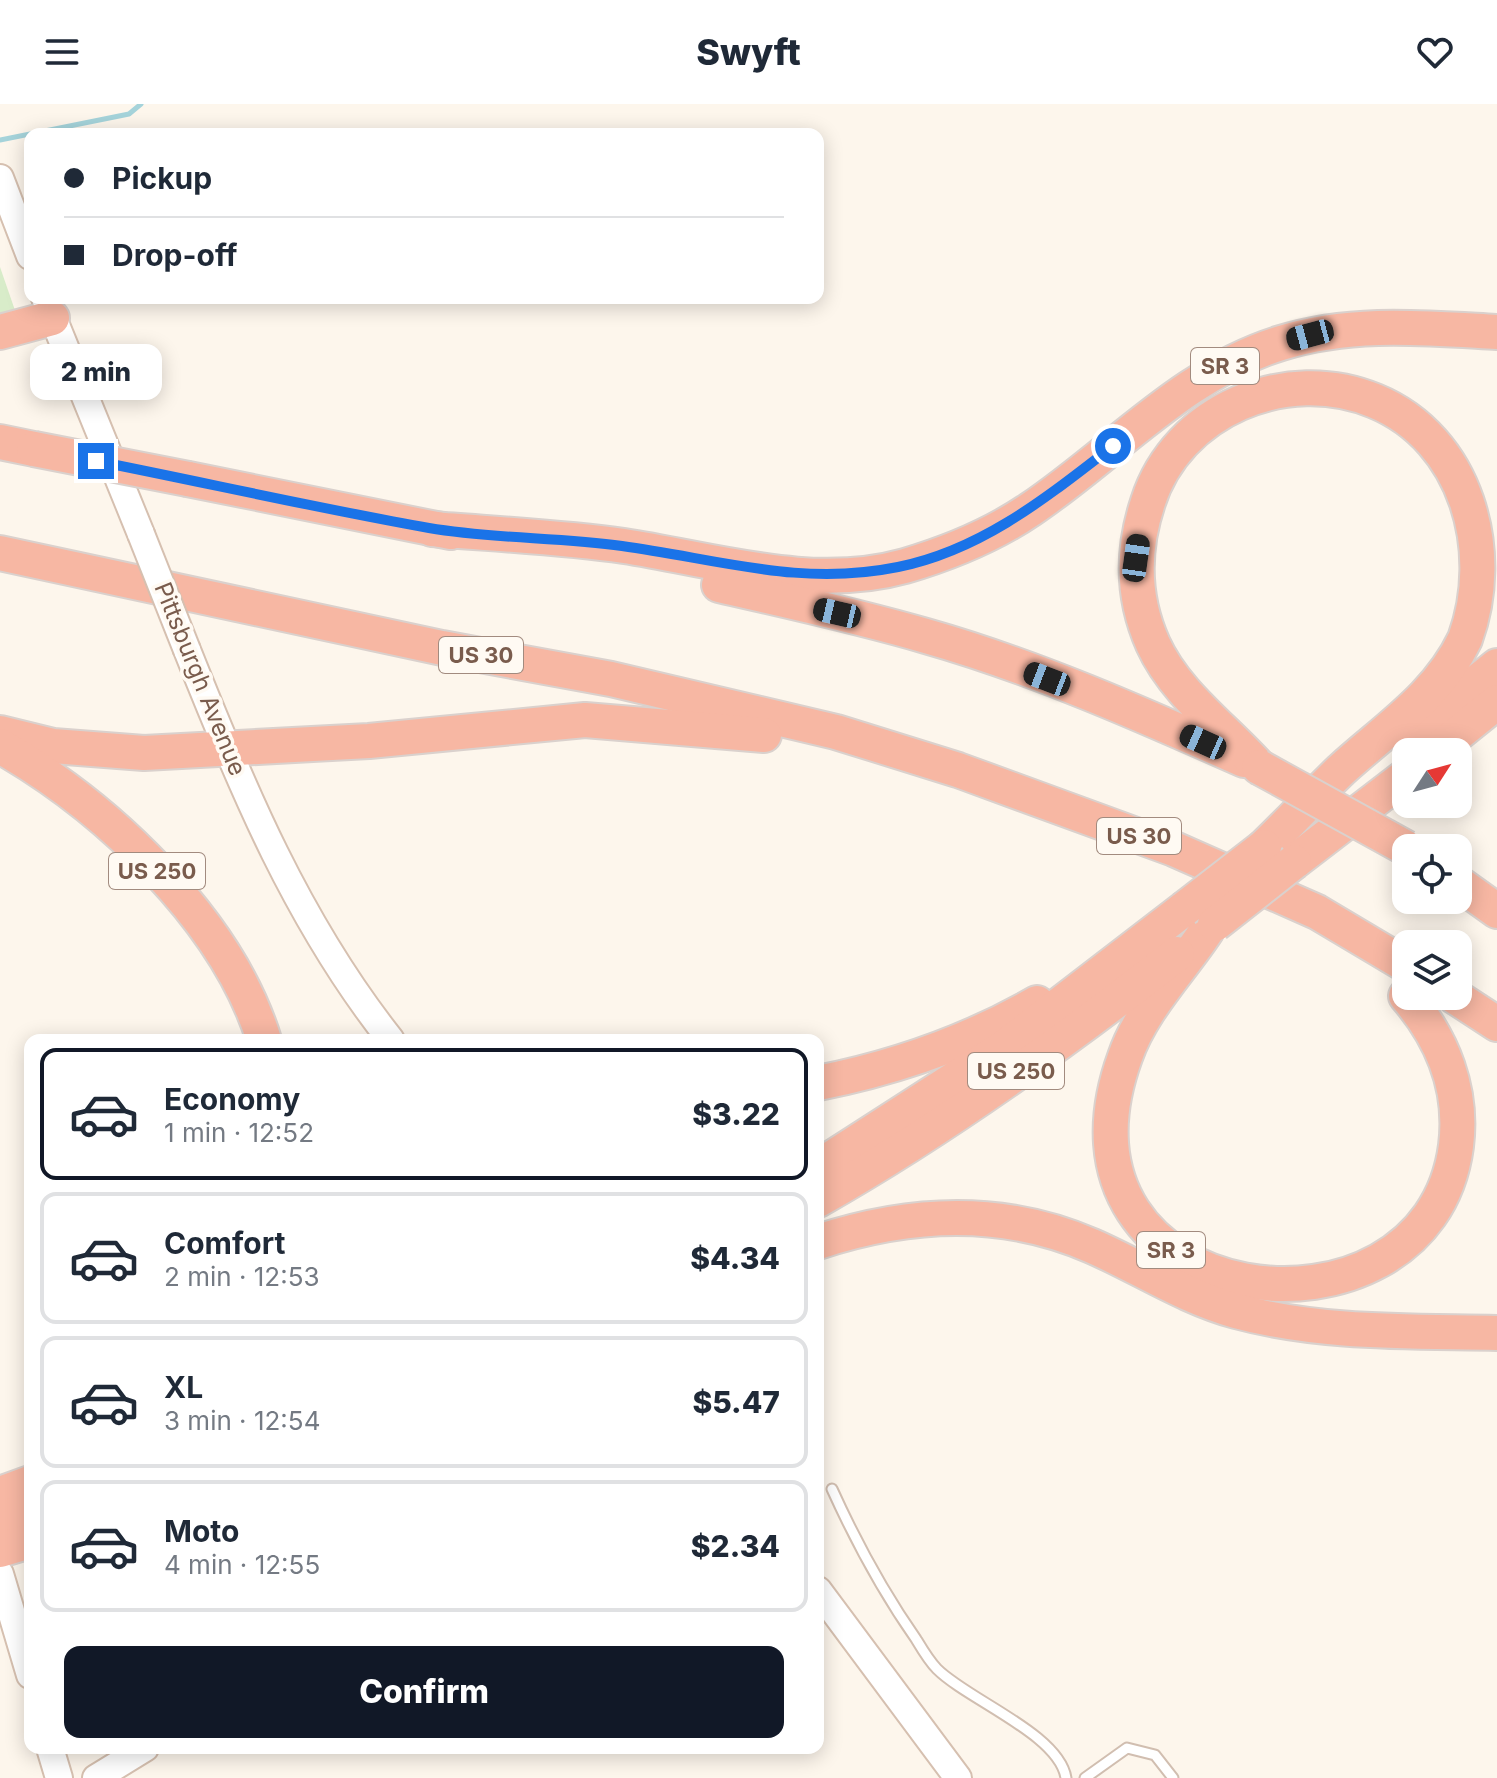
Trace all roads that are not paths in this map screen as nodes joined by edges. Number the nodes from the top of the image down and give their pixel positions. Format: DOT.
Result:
graph roads {
  1 [pos="5,190"];
  2 [pos="24,240"];
  3 [pos="48,308"];
  4 [pos="0,332"];
  5 [pos="1497,332"];
  6 [pos="0,442"];
  7 [pos="432,529"];
  8 [pos="0,553"];
  9 [pos="1497,666"];
  10 [pos="1497,702"];
  11 [pos="1497,726"];
  12 [pos="0,733"];
  13 [pos="1452,738"];
  14 [pos="1472,741"];
  15 [pos="0,746"];
  16 [pos="227,751"];
  17 [pos="1259,767"];
  18 [pos="958,770"];
  19 [pos="1392,788"];
  20 [pos="1392,840"];
  21 [pos="1264,847"];
  22 [pos="1472,886"];
  23 [pos="1472,891"];
  24 [pos="1497,896"];
  25 [pos="1497,911"];
  26 [pos="1317,912"];
  27 [pos="1202,921"];
  28 [pos="1157,932"];
  29 [pos="1392,957"];
  30 [pos="1392,983"];
  31 [pos="1472,1008"];
  32 [pos="1416,1010"];
  33 [pos="1497,1024"];
  34 [pos="261,1034"];
  35 [pos="386,1034"];
  36 [pos="824,1082"];
  37 [pos="824,1163"];
  38 [pos="824,1196"];
  39 [pos="824,1241"];
  40 [pos="1497,1333"];
  41 [pos="24,1485"];
  42 [pos="832,1489"];
  43 [pos="0,1494"];
  44 [pos="24,1512"];
  45 [pos="0,1519"];
  46 [pos="24,1543"];
  47 [pos="0,1550"];
  48 [pos="0,1574"];
  49 [pos="824,1598"];
  50 [pos="24,1653"];
  51 [pos="52,1754"];
  52 [pos="135,1754"];
  53 [pos="59,1778"];
  54 [pos="96,1778"];
  55 [pos="958,1778"];
  56 [pos="1066,1778"];
  57 [pos="1085,1778"];
  58 [pos="1173,1778"];
  1 -- 2 [label="main road"];
  3 -- 4 [label="highway"];
  3 -- 16 [label="main road, Pittsburgh Avenue, bridge"];
  5 -- 7 [label="highway, SR 3"];
  6 -- 7 [label="highway, bridge"];
  7 -- 17 [label="highway"];
  8 -- 18 [label="highway, US 30"];
  9 -- 21 [label="highway"];
  10 -- 13 [label="highway"];
  11 -- 14 [label="highway"];
  12 -- 16 [label="highway"];
  15 -- 34 [label="highway, US 250"];
  16 -- 18 [label="highway"];
  16 -- 35 [label="main road, Pittsburgh Avenue"];
  17 -- 20 [label="highway, bridge"];
  17 -- 21 [label="highway"];
  18 -- 26 [label="highway, US 30"];
  19 -- 27 [label="highway, US 250, bridge"];
  21 -- 27 [label="highway, bridge"];
  22 -- 24 [label="highway"];
  23 -- 25 [label="highway"];
  26 -- 29 [label="highway, US 30"];
  26 -- 30 [label="highway, SR 3"];
  27 -- 28 [label="highway"];
  27 -- 32 [label="highway, SR 3"];
  27 -- 38 [label="highway, US 250"];
  28 -- 36 [label="highway"];
  28 -- 37 [label="highway"];
  31 -- 33 [label="highway"];
  39 -- 40 [label="highway"];
  41 -- 43 [label="highway"];
  42 -- 56 [label="lane"];
  44 -- 45 [label="highway"];
  46 -- 47 [label="highway"];
  48 -- 50 [label="main road"];
  49 -- 55 [label="main road"];
  51 -- 53 [label="main road"];
  52 -- 54 [label="main road"];
  57 -- 58 [label="lane"];
}
